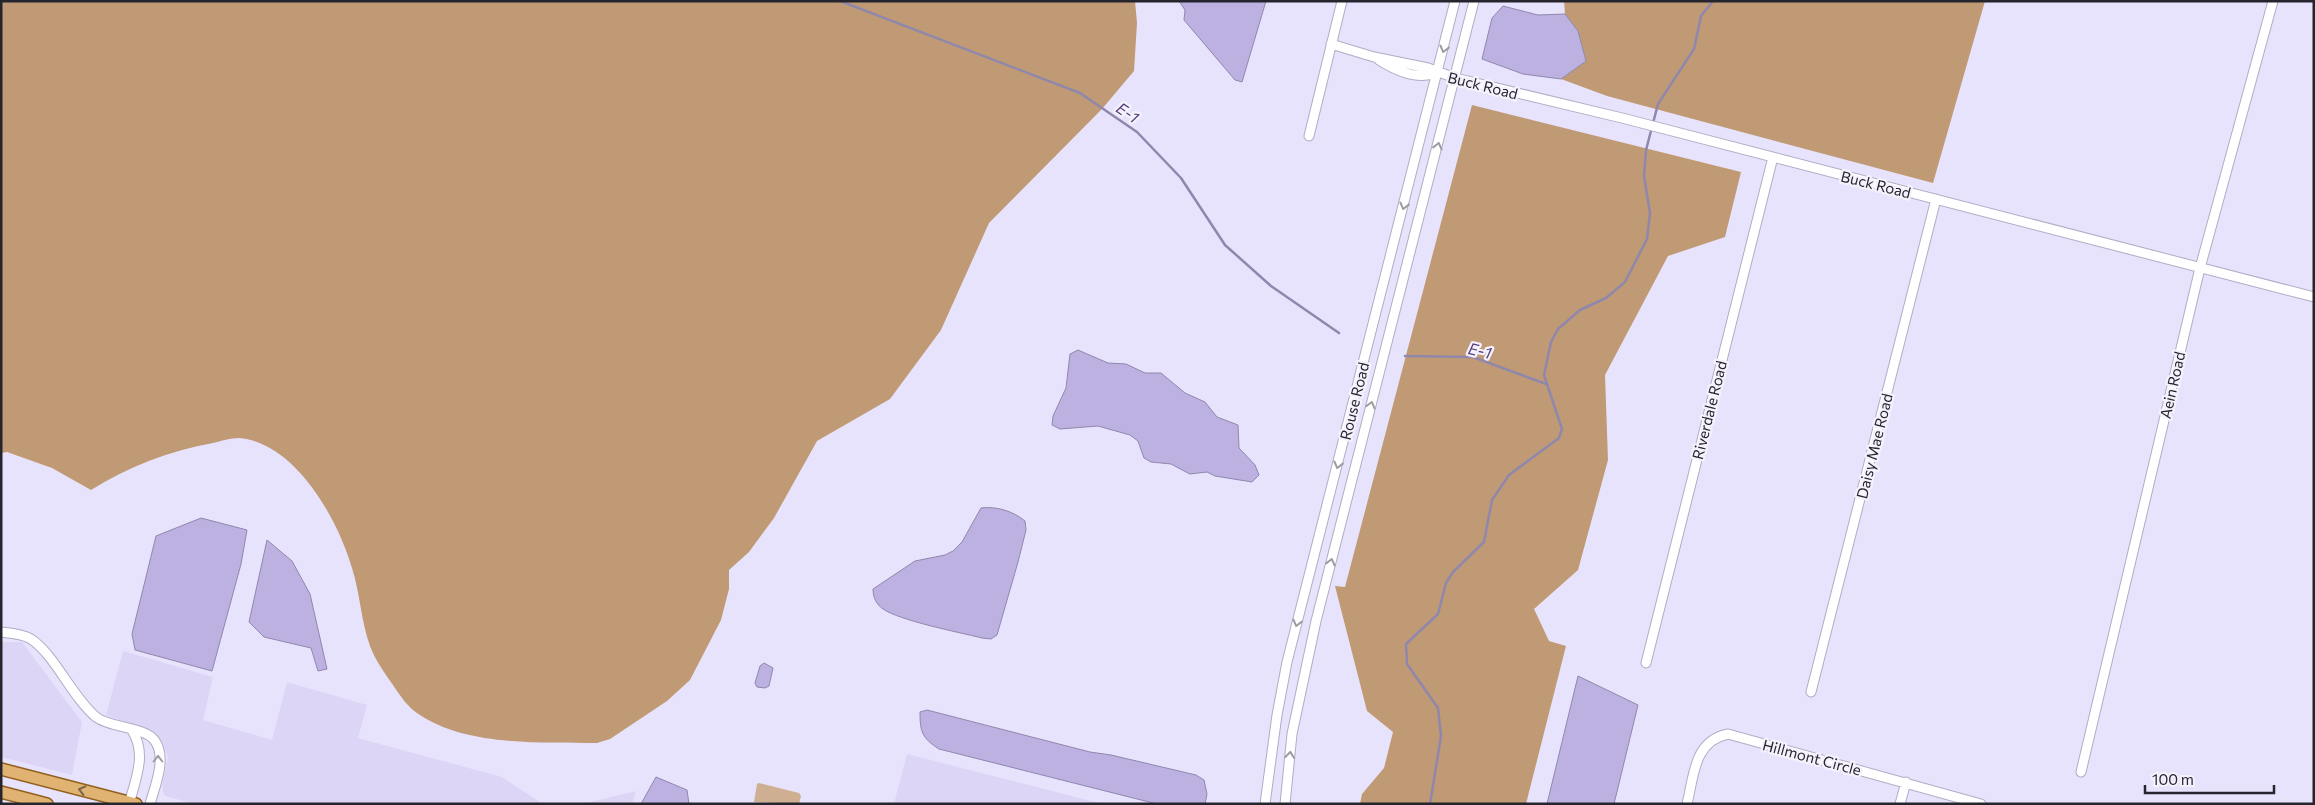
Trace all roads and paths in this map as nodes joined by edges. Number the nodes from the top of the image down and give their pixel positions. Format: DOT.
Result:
graph roads {
  1 [pos="1342,1"];
  2 [pos="1456,1"];
  3 [pos="1474,1"];
  4 [pos="2273,1"];
  5 [pos="1331,44"];
  6 [pos="1437,73"];
  7 [pos="1455,78"];
  8 [pos="1309,136"];
  9 [pos="1773,157"];
  10 [pos="1936,199"];
  11 [pos="2200,268"];
  12 [pos="2314,297"];
  13 [pos="1,632"];
  14 [pos="1287,662"];
  15 [pos="1646,663"];
  16 [pos="1305,667"];
  17 [pos="1811,692"];
  18 [pos="132,730"];
  19 [pos="1,769"];
  20 [pos="2081,772"];
  21 [pos="1906,782"];
  22 [pos="1,792"];
  23 [pos="132,803"];
  24 [pos="48,804"];
  25 [pos="150,804"];
  26 [pos="1265,804"];
  27 [pos="1284,804"];
  28 [pos="1687,804"];
  29 [pos="1900,804"];
  30 [pos="1981,804"];
  1 -- 5 [label="street"];
  2 -- 6 [label="street, Rouse Road, one-way"];
  3 -- 7 [label="street, Rouse Road"];
  4 -- 11 [label="street, Aein Road"];
  5 -- 6 [label="street, Buck Road"];
  5 -- 8 [label="street"];
  6 -- 7 [label="street, Buck Road"];
  6 -- 14 [label="street, Rouse Road, one-way"];
  7 -- 9 [label="street, Buck Road"];
  16 -- 7 [label="street, Rouse Road, one-way"];
  9 -- 10 [label="street, Buck Road"];
  9 -- 15 [label="street, Riverdale Road"];
  10 -- 11 [label="street, Buck Road"];
  10 -- 17 [label="street, Daisy Mae Road"];
  11 -- 12 [label="street, Buck Road"];
  11 -- 20 [label="street, Aein Road"];
  13 -- 18 [label="street"];
  14 -- 16 [label="street"];
  14 -- 26 [label="street, Rouse Road"];
  27 -- 16 [label="street, Rouse Road, one-way"];
  18 -- 23 [label="street"];
  25 -- 18 [label="street, one-way"];
  23 -- 19 [label="main road, one-way"];
  21 -- 28 [label="street, Hillmont Circle"];
  21 -- 29 [label="street"];
  21 -- 30 [label="street, Hillmont Circle"];
  22 -- 24 [label="main road"];
}
